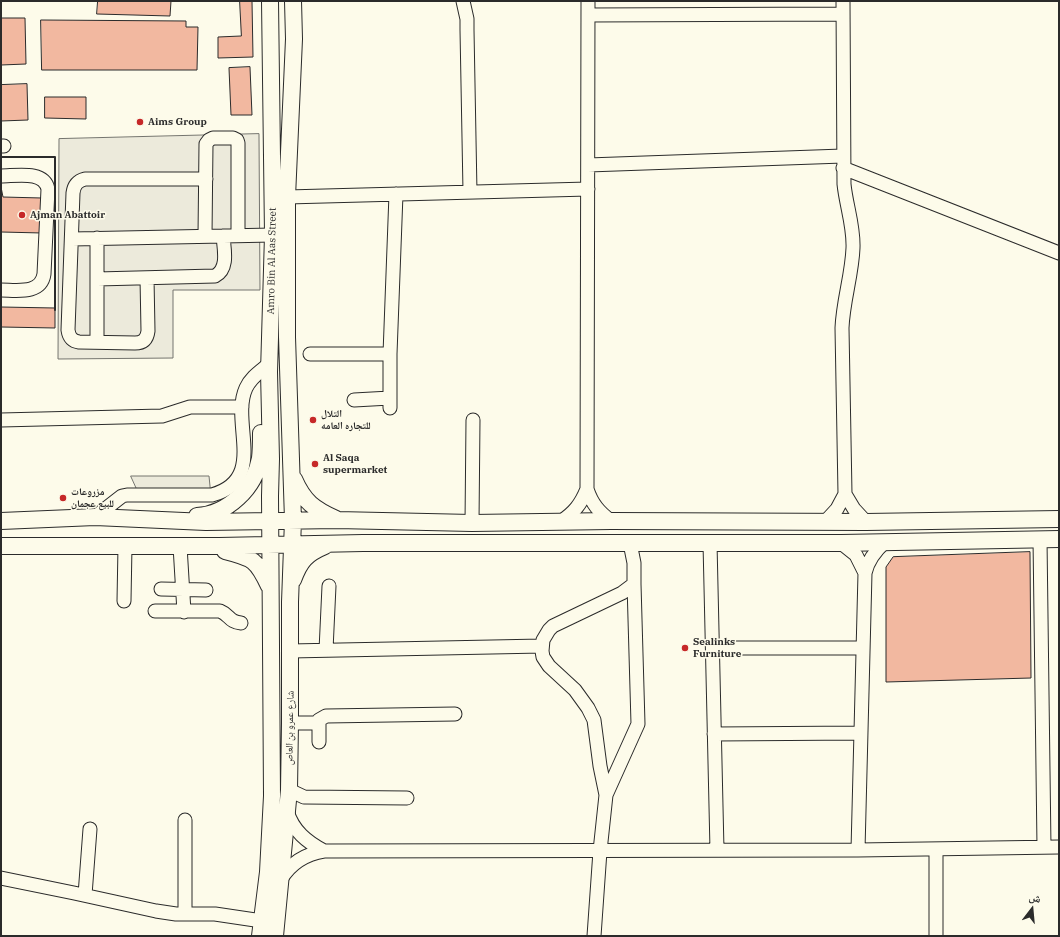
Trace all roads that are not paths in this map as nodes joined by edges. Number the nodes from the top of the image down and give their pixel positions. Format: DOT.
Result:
graph roads {
  1 [pos="270,1"];
  2 [pos="293,1"];
  3 [pos="463,1"];
  4 [pos="588,1"];
  5 [pos="843,8"];
  6 [pos="588,15"];
  7 [pos="843,162"];
  8 [pos="588,165"];
  9 [pos="1,176"];
  10 [pos="206,179"];
  11 [pos="588,189"];
  12 [pos="470,192"];
  13 [pos="396,194"];
  14 [pos="287,197"];
  15 [pos="238,235"];
  16 [pos="273,235"];
  17 [pos="205,236"];
  18 [pos="223,236"];
  19 [pos="97,238"];
  20 [pos="72,239"];
  21 [pos="1059,253"];
  22 [pos="147,278"];
  23 [pos="97,279"];
  24 [pos="1,290"];
  25 [pos="97,342"];
  26 [pos="310,354"];
  27 [pos="390,354"];
  28 [pos="270,371"];
  29 [pos="354,400"];
  30 [pos="242,407"];
  31 [pos="1,420"];
  32 [pos="473,420"];
  33 [pos="291,473"];
  34 [pos="588,489"];
  35 [pos="845,494"];
  36 [pos="95,517"];
  37 [pos="123,518"];
  38 [pos="1059,518"];
  39 [pos="1,520"];
  40 [pos="293,520"];
  41 [pos="337,520"];
  42 [pos="270,521"];
  43 [pos="612,521"];
  44 [pos="560,522"];
  45 [pos="825,522"];
  46 [pos="866,522"];
  47 [pos="472,523"];
  48 [pos="1059,532"];
  49 [pos="1040,539"];
  50 [pos="1059,539"];
  51 [pos="885,542"];
  52 [pos="630,543"];
  53 [pos="710,543"];
  54 [pos="841,543"];
  55 [pos="270,545"];
  56 [pos="292,545"];
  57 [pos="328,545"];
  58 [pos="124,546"];
  59 [pos="180,546"];
  60 [pos="202,546"];
  61 [pos="4,549"];
  62 [pos="865,573"];
  63 [pos="634,584"];
  64 [pos="329,586"];
  65 [pos="290,587"];
  66 [pos="270,589"];
  67 [pos="161,590"];
  68 [pos="182,590"];
  69 [pos="206,590"];
  70 [pos="124,601"];
  71 [pos="155,611"];
  72 [pos="184,612"];
  73 [pos="241,623"];
  74 [pos="542,646"];
  75 [pos="712,648"];
  76 [pos="863,648"];
  77 [pos="326,650"];
  78 [pos="290,651"];
  79 [pos="455,714"];
  80 [pos="290,723"];
  81 [pos="319,723"];
  82 [pos="861,733"];
  83 [pos="714,734"];
  84 [pos="319,742"];
  85 [pos="289,790"];
  86 [pos="606,795"];
  87 [pos="407,798"];
  88 [pos="287,811"];
  89 [pos="185,820"];
  90 [pos="90,829"];
  91 [pos="1044,847"];
  92 [pos="1059,847"];
  93 [pos="936,848"];
  94 [pos="717,850"];
  95 [pos="858,850"];
  96 [pos="324,851"];
  97 [pos="600,851"];
  98 [pos="1,878"];
  99 [pos="281,879"];
  100 [pos="85,895"];
  101 [pos="185,914"];
  102 [pos="261,928"];
  103 [pos="275,936"];
  104 [pos="594,936"];
  105 [pos="936,936"];
  1 -- 16 [label="main road, Amro Bin Al Aas Street"];
  2 -- 14 [label="main road, Amro Bin Al Aas Street"];
  3 -- 12 [label="street"];
  4 -- 6 [label="street"];
  5 -- 6 [label="street"];
  5 -- 7 [label="street"];
  6 -- 8 [label="street"];
  7 -- 8 [label="street"];
  7 -- 21 [label="street"];
  7 -- 35 [label="street"];
  8 -- 11 [label="street"];
  9 -- 24 [label="street"];
  10 -- 15 [label="street"];
  10 -- 17 [label="street"];
  10 -- 20 [label="street"];
  11 -- 12 [label="street"];
  11 -- 34 [label="street"];
  12 -- 13 [label="street"];
  13 -- 14 [label="street"];
  13 -- 27 [label="street"];
  14 -- 33 [label="main road, Amro Bin Al Aas Street"];
  15 -- 16 [label="street"];
  15 -- 18 [label="street"];
  16 -- 28 [label="main road, Amro Bin Al Aas Street"];
  17 -- 18 [label="street"];
  17 -- 19 [label="street"];
  18 -- 22 [label="street"];
  19 -- 20 [label="street"];
  19 -- 23 [label="street"];
  20 -- 25 [label="street"];
  22 -- 23 [label="street"];
  22 -- 25 [label="street"];
  23 -- 25 [label="street"];
  26 -- 27 [label="street"];
  27 -- 29 [label="street"];
  28 -- 30 [label="street"];
  28 -- 37 [label="main road"];
  28 -- 42 [label="main road, Amro Bin Al Aas Street"];
  30 -- 31 [label="street"];
  30 -- 36 [label="street"];
  32 -- 47 [label="street"];
  33 -- 40 [label="main road, Amro Bin Al Aas Street"];
  33 -- 41 [label="main road"];
  34 -- 43 [label="street"];
  34 -- 44 [label="street"];
  35 -- 45 [label="street"];
  35 -- 46 [label="street"];
  36 -- 37 [label="main road"];
  36 -- 39 [label="main road"];
  37 -- 42 [label="main road"];
  38 -- 46 [label="main road"];
  40 -- 41 [label="main road"];
  40 -- 42 [label="main road"];
  40 -- 56 [label="main road, شارع عمرو بن العاص"];
  41 -- 47 [label="main road"];
  42 -- 55 [label="main road, شارع عمرو بن العاص"];
  43 -- 44 [label="main road"];
  43 -- 45 [label="main road"];
  44 -- 47 [label="main road"];
  45 -- 46 [label="main road"];
  48 -- 49 [label="main road"];
  49 -- 50 [label="main road"];
  49 -- 51 [label="main road"];
  49 -- 91 [label="street"];
  51 -- 54 [label="main road"];
  51 -- 62 [label="street"];
  52 -- 53 [label="main road"];
  52 -- 57 [label="main road"];
  52 -- 63 [label="street"];
  53 -- 54 [label="main road"];
  53 -- 75 [label="street"];
  54 -- 62 [label="street"];
  55 -- 56 [label="main road"];
  55 -- 60 [label="main road"];
  55 -- 66 [label="main road, شارع عمرو بن العاص"];
  56 -- 57 [label="main road"];
  56 -- 65 [label="main road, شارع عمرو بن العاص"];
  57 -- 65 [label="main road"];
  58 -- 59 [label="main road"];
  58 -- 61 [label="main road"];
  58 -- 70 [label="street"];
  59 -- 60 [label="main road"];
  59 -- 68 [label="street"];
  60 -- 66 [label="main road"];
  62 -- 76 [label="street"];
  63 -- 74 [label="street"];
  63 -- 86 [label="street"];
  64 -- 77 [label="street"];
  65 -- 78 [label="main road, شارع عمرو بن العاص"];
  66 -- 102 [label="main road, شارع عمرو بن العاص"];
  67 -- 68 [label="street"];
  68 -- 69 [label="street"];
  68 -- 72 [label="street"];
  71 -- 72 [label="street"];
  72 -- 73 [label="street"];
  74 -- 77 [label="street"];
  74 -- 86 [label="street"];
  75 -- 76 [label="street"];
  75 -- 83 [label="street"];
  76 -- 82 [label="street"];
  77 -- 78 [label="street"];
  78 -- 80 [label="main road, شارع عمرو بن العاص"];
  79 -- 81 [label="street"];
  80 -- 81 [label="street"];
  80 -- 85 [label="main road, شارع عمرو بن العاص"];
  81 -- 84 [label="street"];
  82 -- 83 [label="street"];
  82 -- 95 [label="street"];
  83 -- 94 [label="street"];
  85 -- 87 [label="street"];
  85 -- 88 [label="main road, شارع عمرو بن العاص"];
  86 -- 97 [label="street"];
  88 -- 96 [label="street"];
  88 -- 99 [label="main road, شارع عمرو بن العاص"];
  89 -- 101 [label="street"];
  90 -- 100 [label="street"];
  91 -- 92 [label="street"];
  91 -- 93 [label="street"];
  93 -- 95 [label="street"];
  93 -- 105 [label="street"];
  94 -- 95 [label="street"];
  94 -- 97 [label="street"];
  96 -- 97 [label="street"];
  96 -- 99 [label="street"];
  97 -- 104 [label="street"];
  98 -- 100 [label="street"];
  99 -- 103 [label="main road, شارع عمرو بن العاص"];
  100 -- 101 [label="street"];
  101 -- 102 [label="street"];
}
